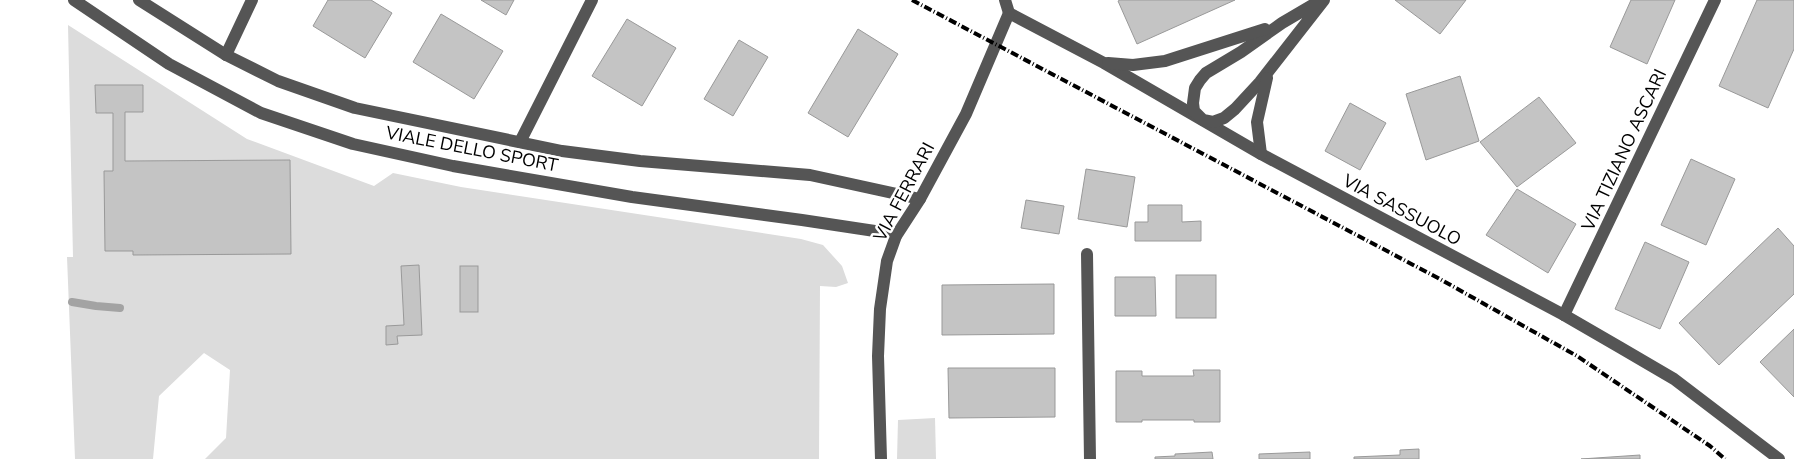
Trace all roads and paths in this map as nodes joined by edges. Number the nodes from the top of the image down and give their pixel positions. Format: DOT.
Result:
graph roads {
  1 [pos="74,0"];
  2 [pos="139,0"];
  3 [pos="252,0"];
  4 [pos="592,0"];
  5 [pos="1005,0"];
  6 [pos="1323,0"];
  7 [pos="1715,0"];
  8 [pos="1010,13"];
  9 [pos="1282,23"];
  10 [pos="226,56"];
  11 [pos="1104,63"];
  12 [pos="1273,64"];
  13 [pos="1203,120"];
  14 [pos="520,142"];
  15 [pos="1261,154"];
  16 [pos="920,199"];
  17 [pos="896,236"];
  18 [pos="1087,254"];
  19 [pos="1564,316"];
  20 [pos="881,459"];
  21 [pos="1090,459"];
  22 [pos="1779,459"];
  1 -- 17 [label="street, VIALE DELLO SPORT"];
  2 -- 10 [label="street, VIALE DELLO SPORT"];
  3 -- 10 [label="street"];
  4 -- 14 [label="street, VIALE DELLO SPORT"];
  5 -- 8 [label="street"];
  6 -- 9 [label="street"];
  6 -- 12 [label="street"];
  7 -- 19 [label="street, VIA TIZIANO ASCARI"];
  8 -- 11 [label="street, VIA SASSUOLO"];
  8 -- 16 [label="street, VIA FERRARI"];
  9 -- 11 [label="street"];
  9 -- 13 [label="street"];
  10 -- 14 [label="street, VIALE DELLO SPORT"];
  11 -- 13 [label="street, VIA SASSUOLO"];
  12 -- 13 [label="street"];
  12 -- 15 [label="street"];
  13 -- 15 [label="street, VIA SASSUOLO"];
  14 -- 16 [label="street, VIALE DELLO SPORT"];
  15 -- 19 [label="street, VIA SASSUOLO"];
  16 -- 17 [label="street, VIA FERRARI"];
  17 -- 20 [label="street, VIA FERRARI"];
  18 -- 21 [label="street"];
  19 -- 22 [label="street, VIA SASSUOLO"];
}
